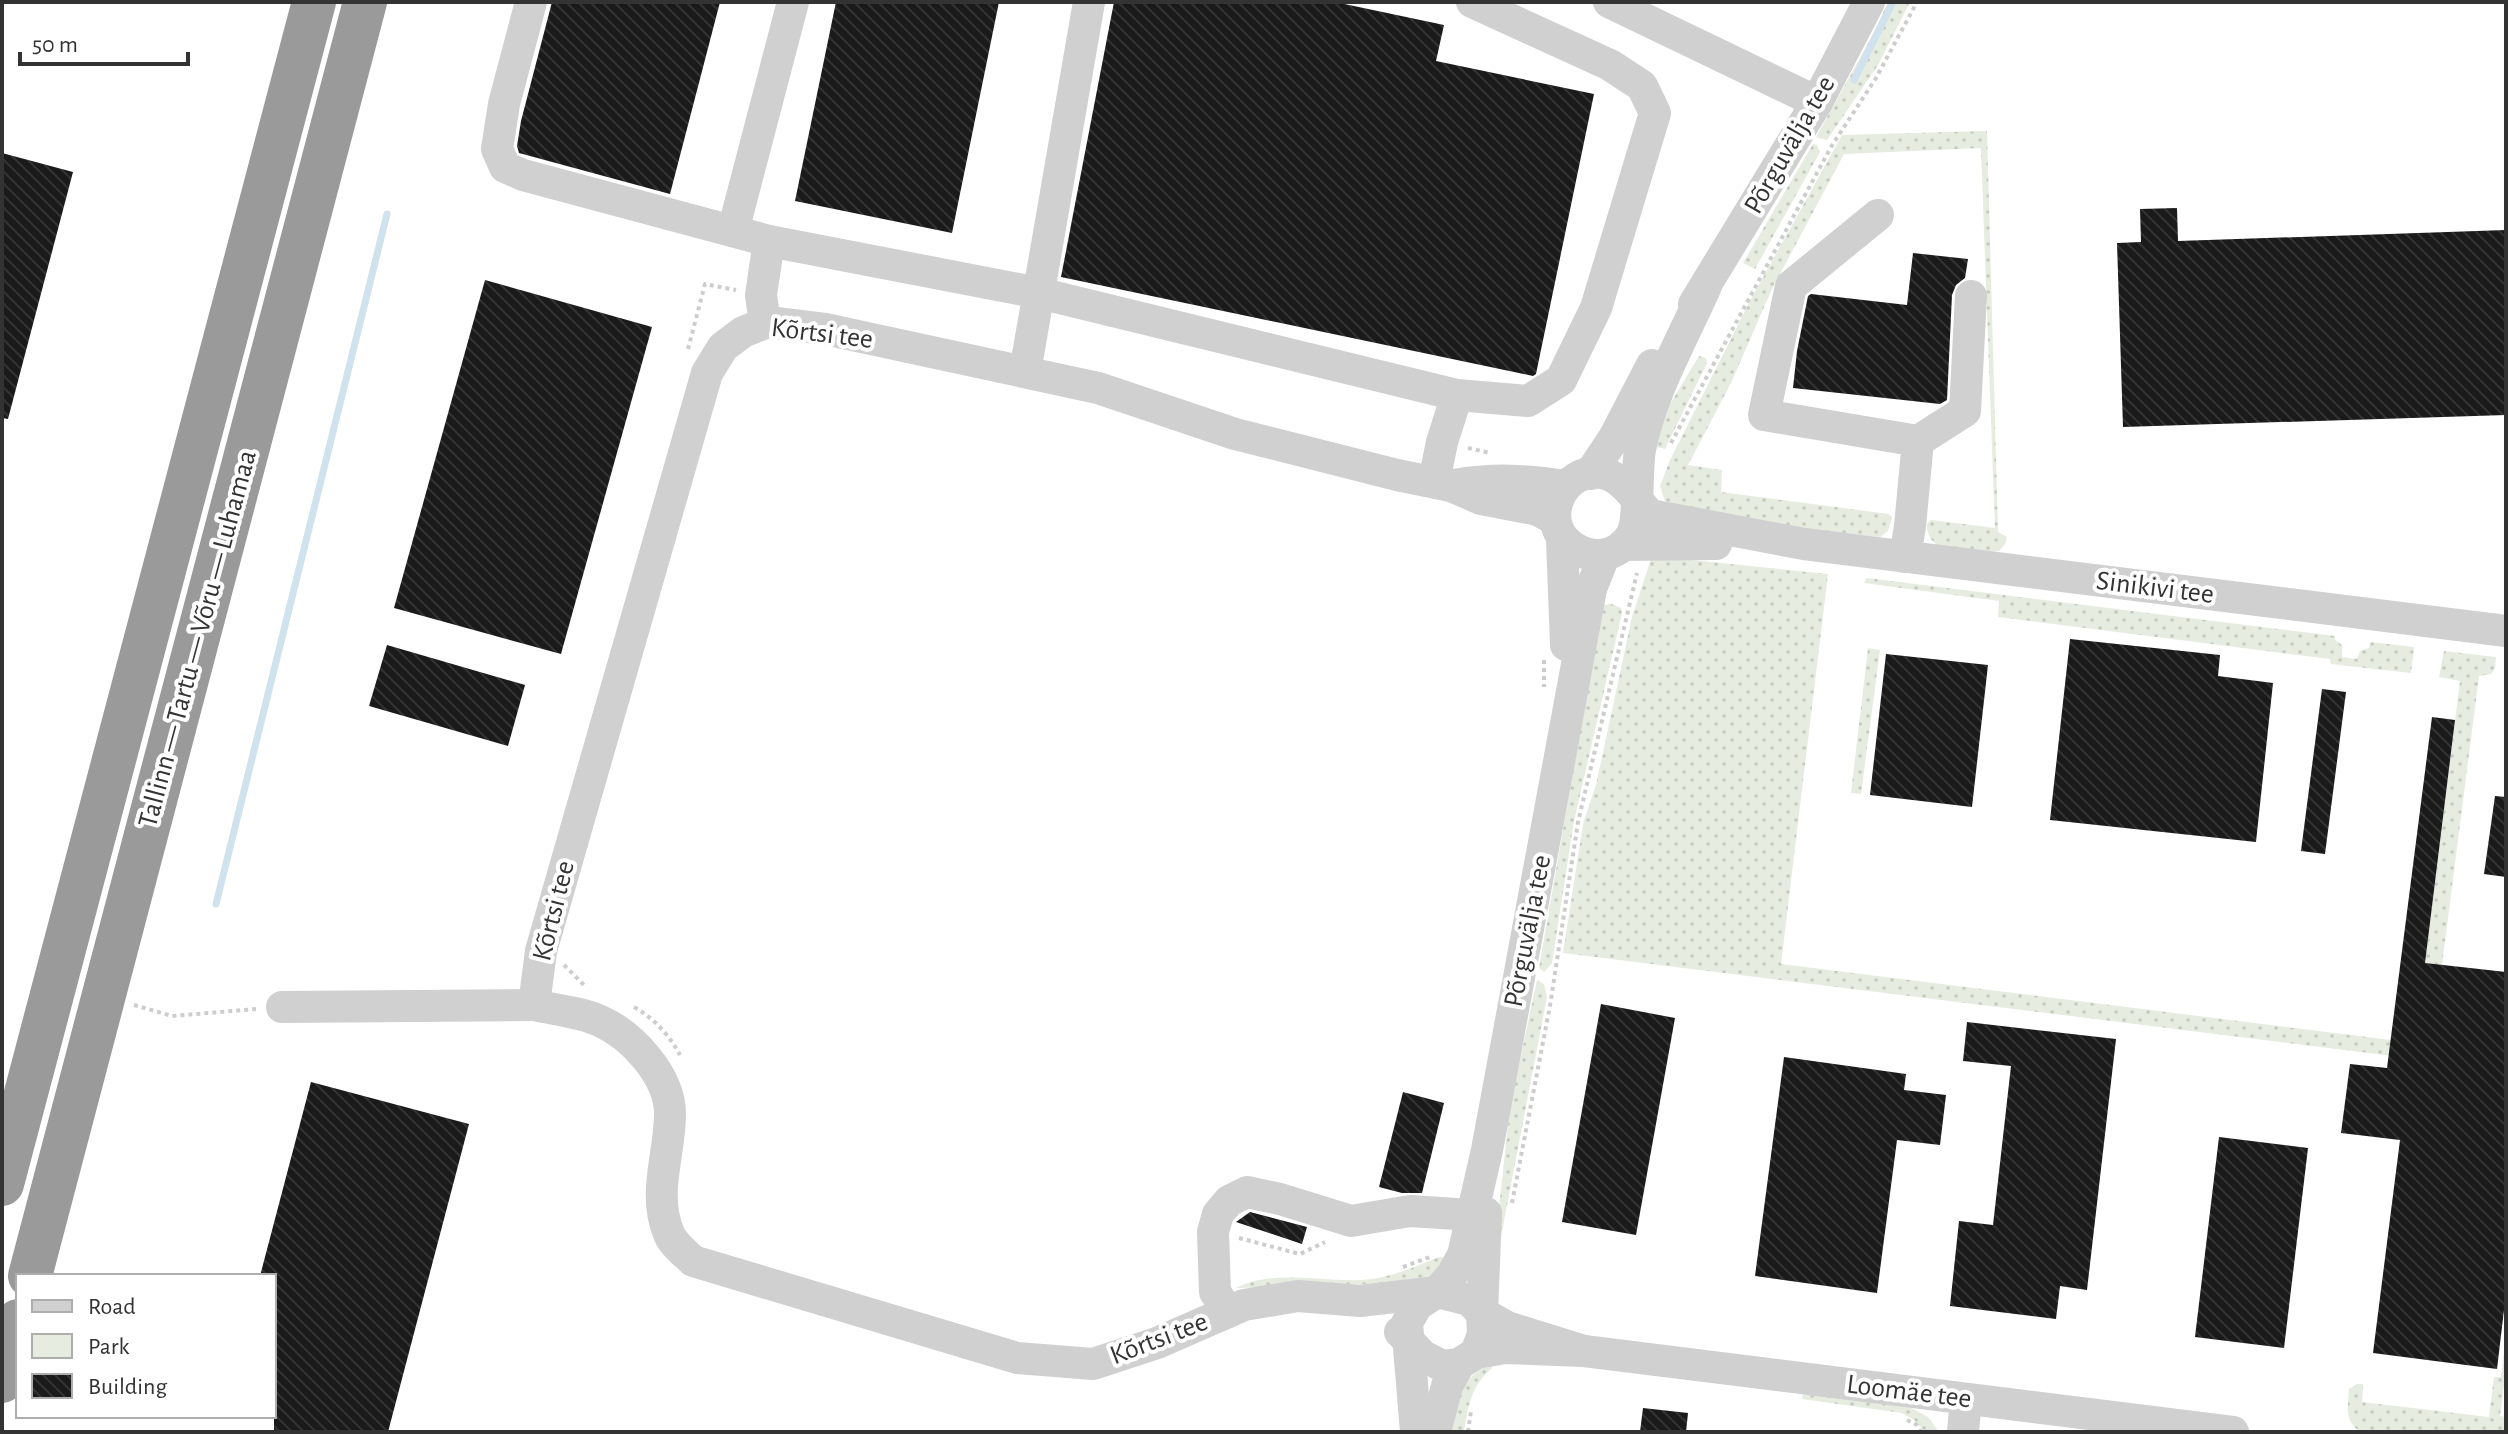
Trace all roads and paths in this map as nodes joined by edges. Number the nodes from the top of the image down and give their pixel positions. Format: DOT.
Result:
graph roads {
  1 [pos="314,2"];
  2 [pos="365,2"];
  3 [pos="531,2"];
  4 [pos="793,2"];
  5 [pos="1089,2"];
  6 [pos="1472,2"];
  7 [pos="1869,2"];
  8 [pos="1629,6"];
  9 [pos="1817,102"];
  10 [pos="1878,215"];
  11 [pos="733,231"];
  12 [pos="769,241"];
  13 [pos="1706,286"];
  14 [pos="1039,293"];
  15 [pos="1971,296"];
  16 [pos="763,309"];
  17 [pos="686,356"];
  18 [pos="1025,372"];
  19 [pos="1457,395"];
  20 [pos="1918,441"];
  21 [pos="1442,442"];
  22 [pos="1497,455"];
  23 [pos="1578,480"];
  24 [pos="1442,484"];
  25 [pos="1635,500"];
  26 [pos="1558,530"];
  27 [pos="1804,544"];
  28 [pos="1622,556"];
  29 [pos="1905,557"];
  30 [pos="2506,631"];
  31 [pos="1544,652"];
  32 [pos="1555,705"];
  33 [pos="541,951"];
  34 [pos="599,992"];
  35 [pos="103,996"];
  36 [pos="625,1002"];
  37 [pos="534,1005"];
  38 [pos="282,1007"];
  39 [pos="685,1063"];
  40 [pos="11,1125"];
  41 [pos="1487,1150"];
  42 [pos="2,1184"];
  43 [pos="1472,1215"];
  44 [pos="1510,1217"];
  45 [pos="1351,1221"];
  46 [pos="1213,1232"];
  47 [pos="1463,1255"];
  48 [pos="1397,1269"];
  49 [pos="31,1274"];
  50 [pos="1437,1292"];
  51 [pos="1360,1301"];
  52 [pos="1228,1312"];
  53 [pos="1482,1313"];
  54 [pos="16,1328"];
  55 [pos="1409,1341"];
  56 [pos="1584,1351"];
  57 [pos="1468,1359"];
  58 [pos="2,1381"];
  59 [pos="1472,1398"];
  60 [pos="1966,1399"];
  61 [pos="1416,1432"];
  62 [pos="1435,1432"];
  63 [pos="1468,1432"];
  64 [pos="1963,1432"];
  65 [pos="2233,1432"];
  1 -- 40 [label="highway, Tallinn — Tartu — Võru — Luhamaa"];
  2 -- 35 [label="highway, Tallinn — Tartu — Võru — Luhamaa"];
  3 -- 11 [label="street"];
  4 -- 11 [label="street"];
  5 -- 14 [label="street"];
  6 -- 19 [label="street"];
  7 -- 9 [label="street, Põrguvälja tee"];
  8 -- 9 [label="street"];
  9 -- 13 [label="street, Põrguvälja tee"];
  10 -- 20 [label="street"];
  11 -- 12 [label="street"];
  12 -- 14 [label="street"];
  12 -- 16 [label="street"];
  13 -- 23 [label="street, Põrguvälja tee"];
  13 -- 25 [label="street, Põrguvälja tee"];
  14 -- 18 [label="street"];
  14 -- 19 [label="street"];
  15 -- 20 [label="street"];
  16 -- 17 [label="path"];
  16 -- 18 [label="street, Kõrtsi tee"];
  16 -- 33 [label="street, Kõrtsi tee"];
  18 -- 24 [label="street, Kõrtsi tee"];
  19 -- 21 [label="street"];
  20 -- 29 [label="street"];
  21 -- 22 [label="path"];
  21 -- 24 [label="street"];
  23 -- 24 [label="street, Kõrtsi tee"];
  23 -- 25 [label="street"];
  23 -- 26 [label="street"];
  24 -- 26 [label="street, Kõrtsi tee"];
  25 -- 27 [label="street, Sinikivi tee"];
  25 -- 28 [label="street"];
  26 -- 28 [label="street"];
  26 -- 32 [label="street, Põrguvälja tee"];
  27 -- 28 [label="street, Sinikivi tee"];
  27 -- 29 [label="street, Sinikivi tee"];
  28 -- 32 [label="street, Põrguvälja tee"];
  28 -- 44 [label="path"];
  29 -- 30 [label="street, Sinikivi tee"];
  31 -- 32 [label="path"];
  32 -- 41 [label="street, Põrguvälja tee"];
  33 -- 34 [label="path"];
  33 -- 37 [label="street, Kõrtsi tee"];
  35 -- 38 [label="path"];
  35 -- 49 [label="highway, Tallinn — Tartu — Võru — Luhamaa"];
  36 -- 39 [label="path"];
  37 -- 38 [label="street, Kõrtsi tee"];
  37 -- 52 [label="street, Kõrtsi tee"];
  40 -- 42 [label="highway, Tallinn — Tartu — Võru — Luhamaa"];
  41 -- 43 [label="street, Põrguvälja tee"];
  41 -- 53 [label="street, Põrguvälja tee"];
  43 -- 45 [label="street"];
  43 -- 47 [label="street, Põrguvälja tee"];
  45 -- 46 [label="path"];
  45 -- 46 [label="street"];
  46 -- 52 [label="street"];
  47 -- 48 [label="path"];
  47 -- 50 [label="street, Põrguvälja tee"];
  50 -- 51 [label="street, Kõrtsi tee"];
  50 -- 53 [label="street"];
  50 -- 55 [label="street"];
  51 -- 52 [label="street, Kõrtsi tee"];
  51 -- 55 [label="street"];
  53 -- 56 [label="street, Loomäe tee"];
  53 -- 57 [label="street"];
  54 -- 58 [label="highway"];
  55 -- 57 [label="street"];
  55 -- 61 [label="street"];
  56 -- 57 [label="street, Loomäe tee"];
  56 -- 60 [label="street, Loomäe tee"];
  57 -- 62 [label="street"];
  59 -- 63 [label="path"];
  60 -- 64 [label="street"];
  60 -- 65 [label="street, Loomäe tee"];
}
